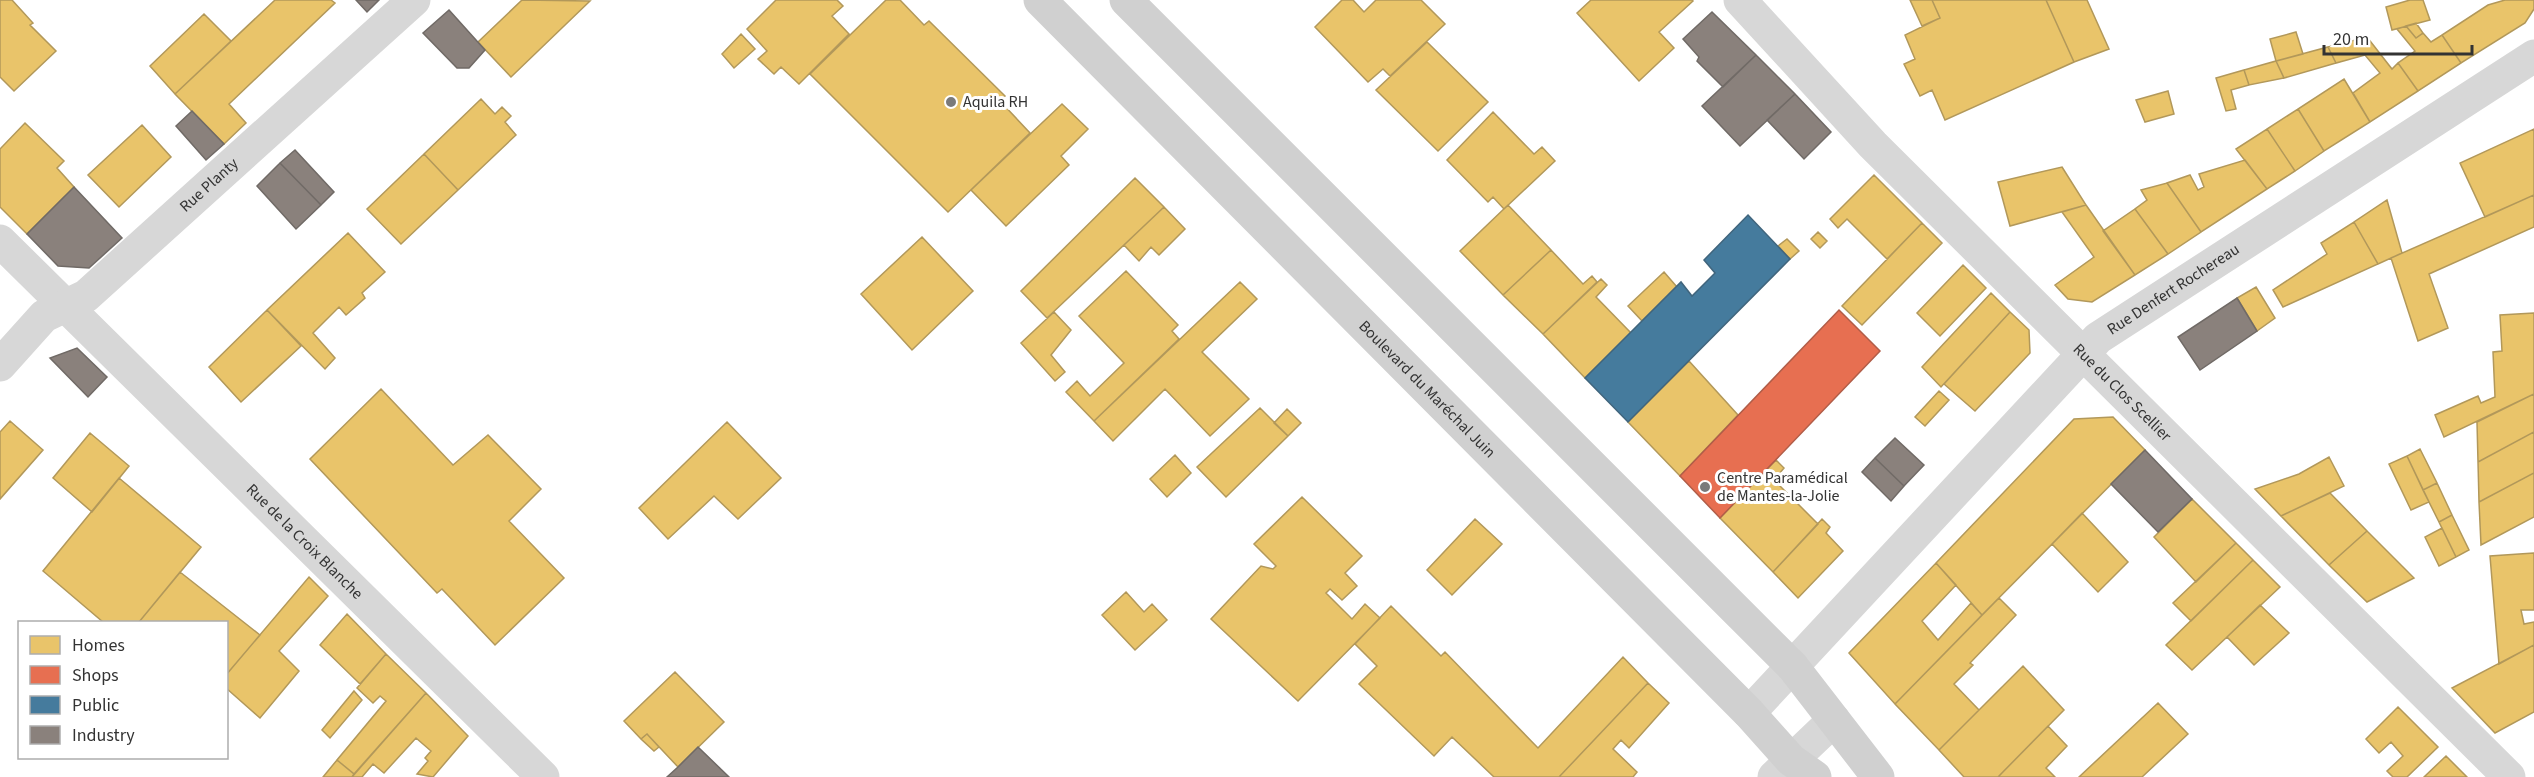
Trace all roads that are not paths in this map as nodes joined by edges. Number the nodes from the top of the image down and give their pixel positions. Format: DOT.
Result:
graph roads {
  1 [pos="414,0"];
  2 [pos="1040,0"];
  3 [pos="1126,0"];
  4 [pos="1740,0"];
  5 [pos="2534,56"];
  6 [pos="0,241"];
  7 [pos="66,306"];
  8 [pos="2083,352"];
  9 [pos="0,365"];
  10 [pos="1793,667"];
  11 [pos="1749,713"];
  12 [pos="1834,720"];
  13 [pos="1793,771"];
  14 [pos="543,777"];
  15 [pos="1878,777"];
  16 [pos="2510,777"];
  1 -- 7 [label="street, Rue Planty"];
  2 -- 11 [label="main road, Boulevard du Maréchal Juin"];
  3 -- 10 [label="main road"];
  4 -- 8 [label="street, Rue du Clos Scellier"];
  5 -- 8 [label="street, Rue Denfert Rochereau"];
  6 -- 7 [label="street, Rue de la Croix Blanche"];
  7 -- 9 [label="street, Rue Planty"];
  7 -- 14 [label="street, Rue de la Croix Blanche"];
  8 -- 10 [label="street, Rue Denfert Rochereau"];
  8 -- 16 [label="street, Rue du Clos Scellier"];
  10 -- 11 [label="street, Rue Denfert Rochereau"];
  10 -- 12 [label="main road"];
  11 -- 13 [label="main road, Boulevard du Maréchal Juin"];
  12 -- 13 [label="street"];
  12 -- 15 [label="main road"];
}
